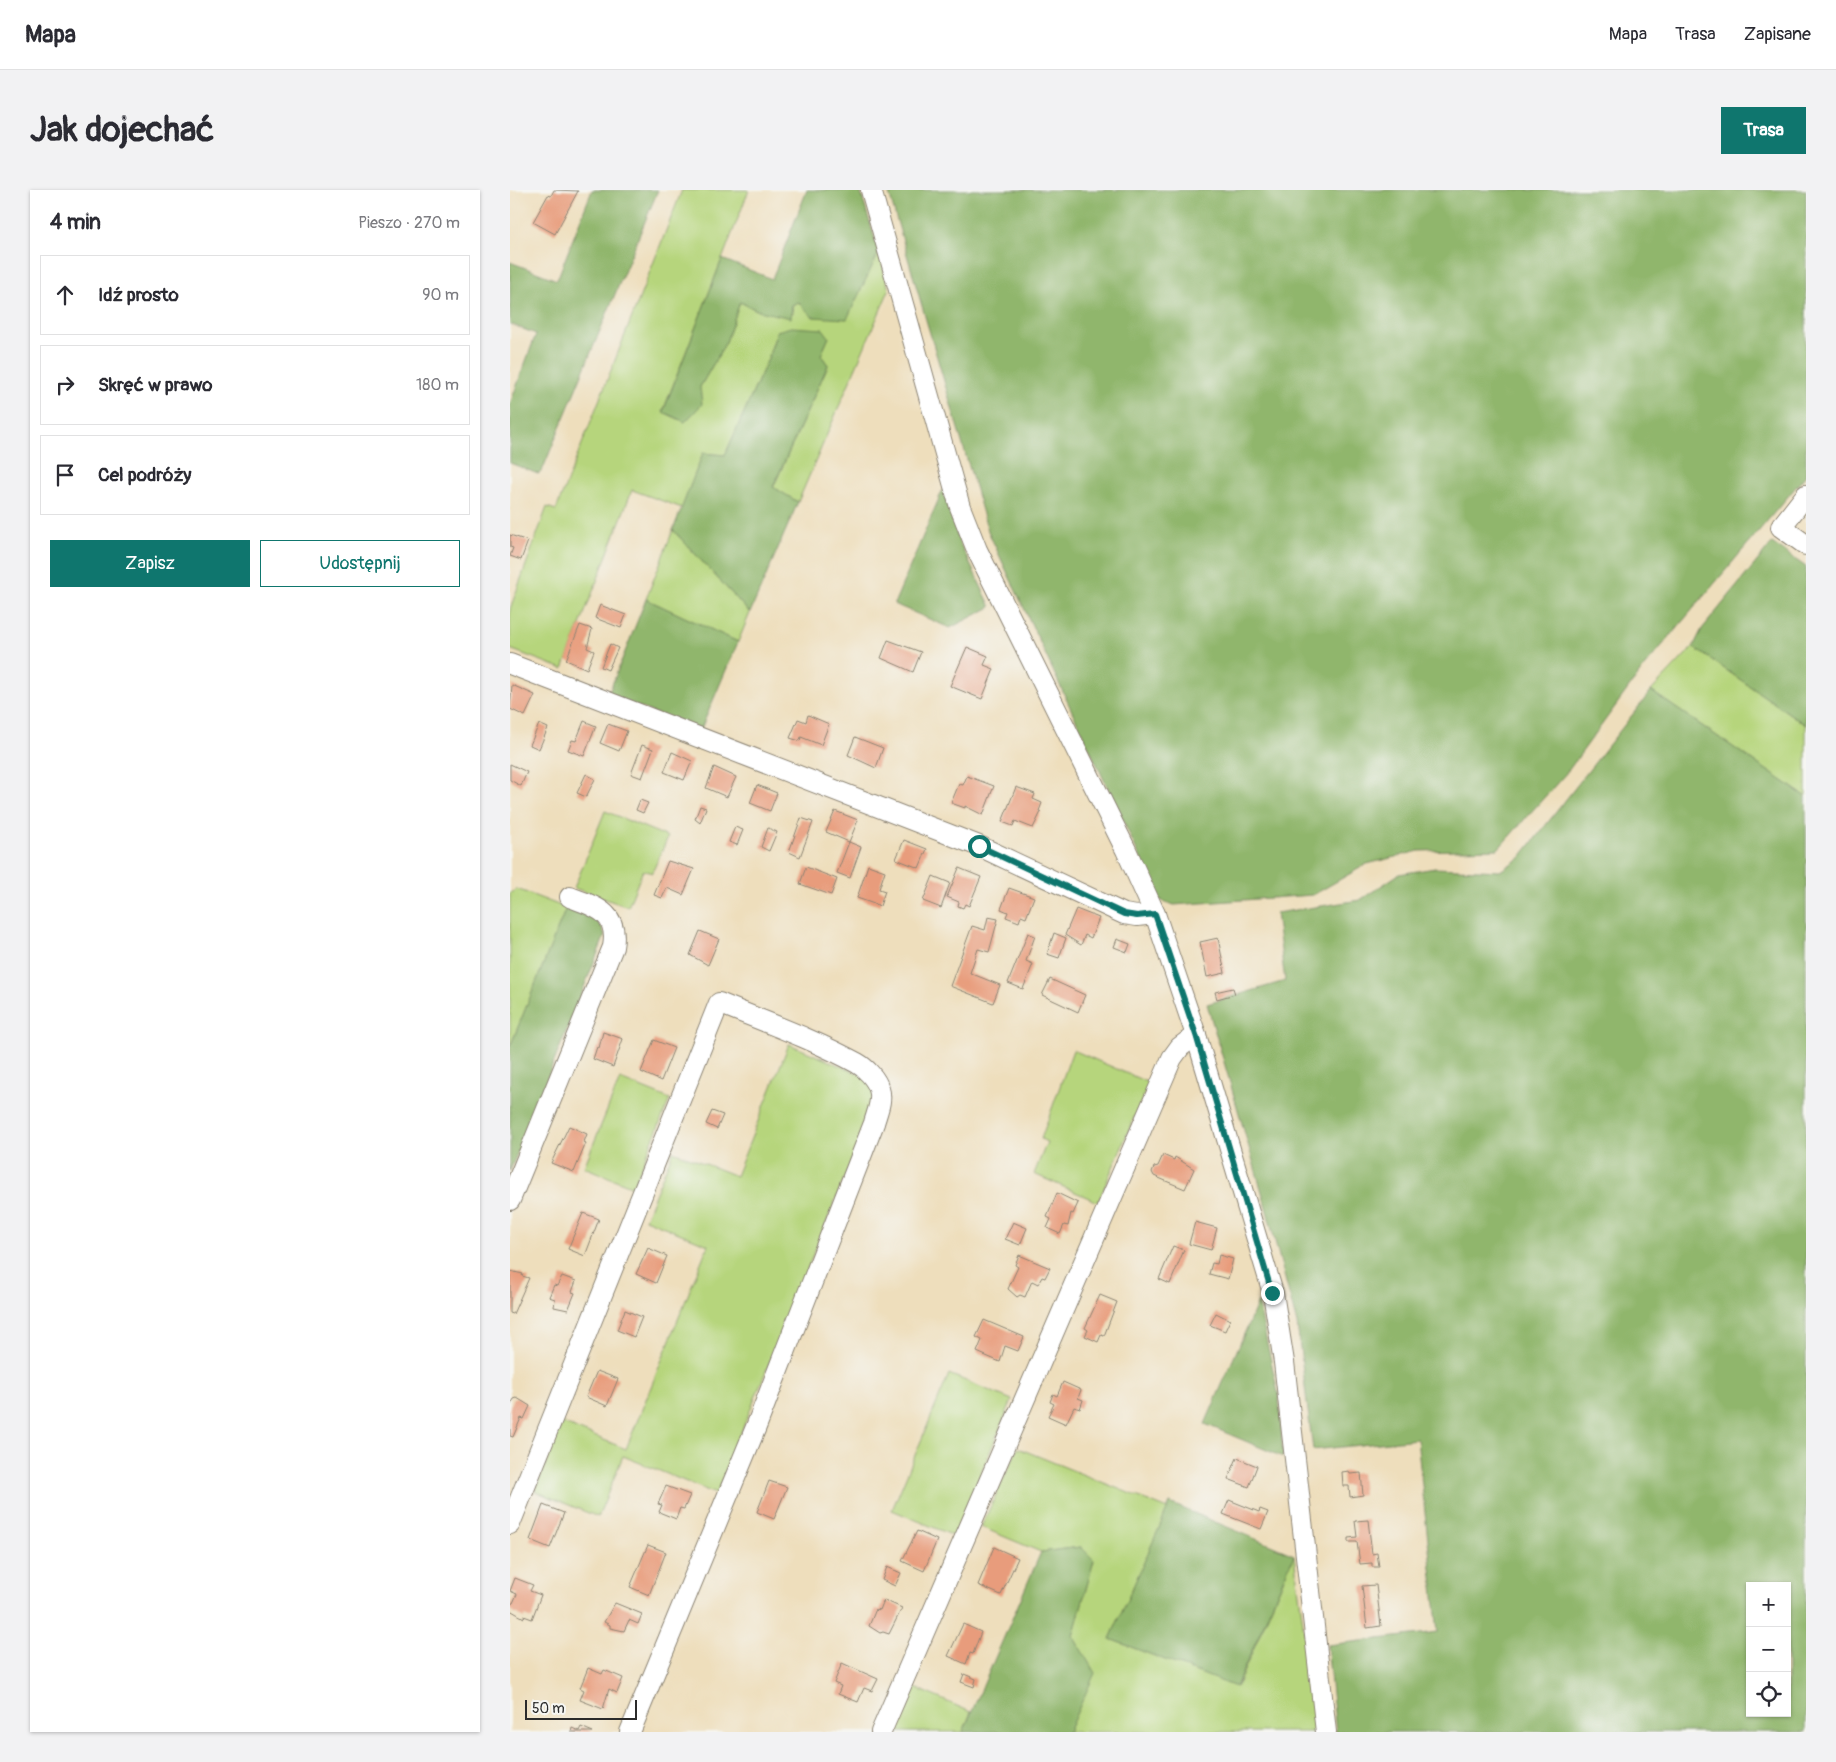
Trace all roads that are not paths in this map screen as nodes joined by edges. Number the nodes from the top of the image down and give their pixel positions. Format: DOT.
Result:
graph roads {
  1 [pos="871,190"];
  2 [pos="1806,495"];
  3 [pos="1806,545"];
  4 [pos="510,664"];
  5 [pos="570,897"];
  6 [pos="1155,914"];
  7 [pos="1196,1035"];
  8 [pos="510,1200"];
  9 [pos="510,1524"];
  10 [pos="630,1732"];
  11 [pos="881,1732"];
  12 [pos="1326,1732"];
  1 -- 6 [label="street"];
  2 -- 3 [label="street"];
  4 -- 6 [label="street"];
  5 -- 8 [label="street"];
  6 -- 7 [label="street"];
  7 -- 11 [label="street"];
  7 -- 12 [label="street"];
  9 -- 10 [label="street"];
}
